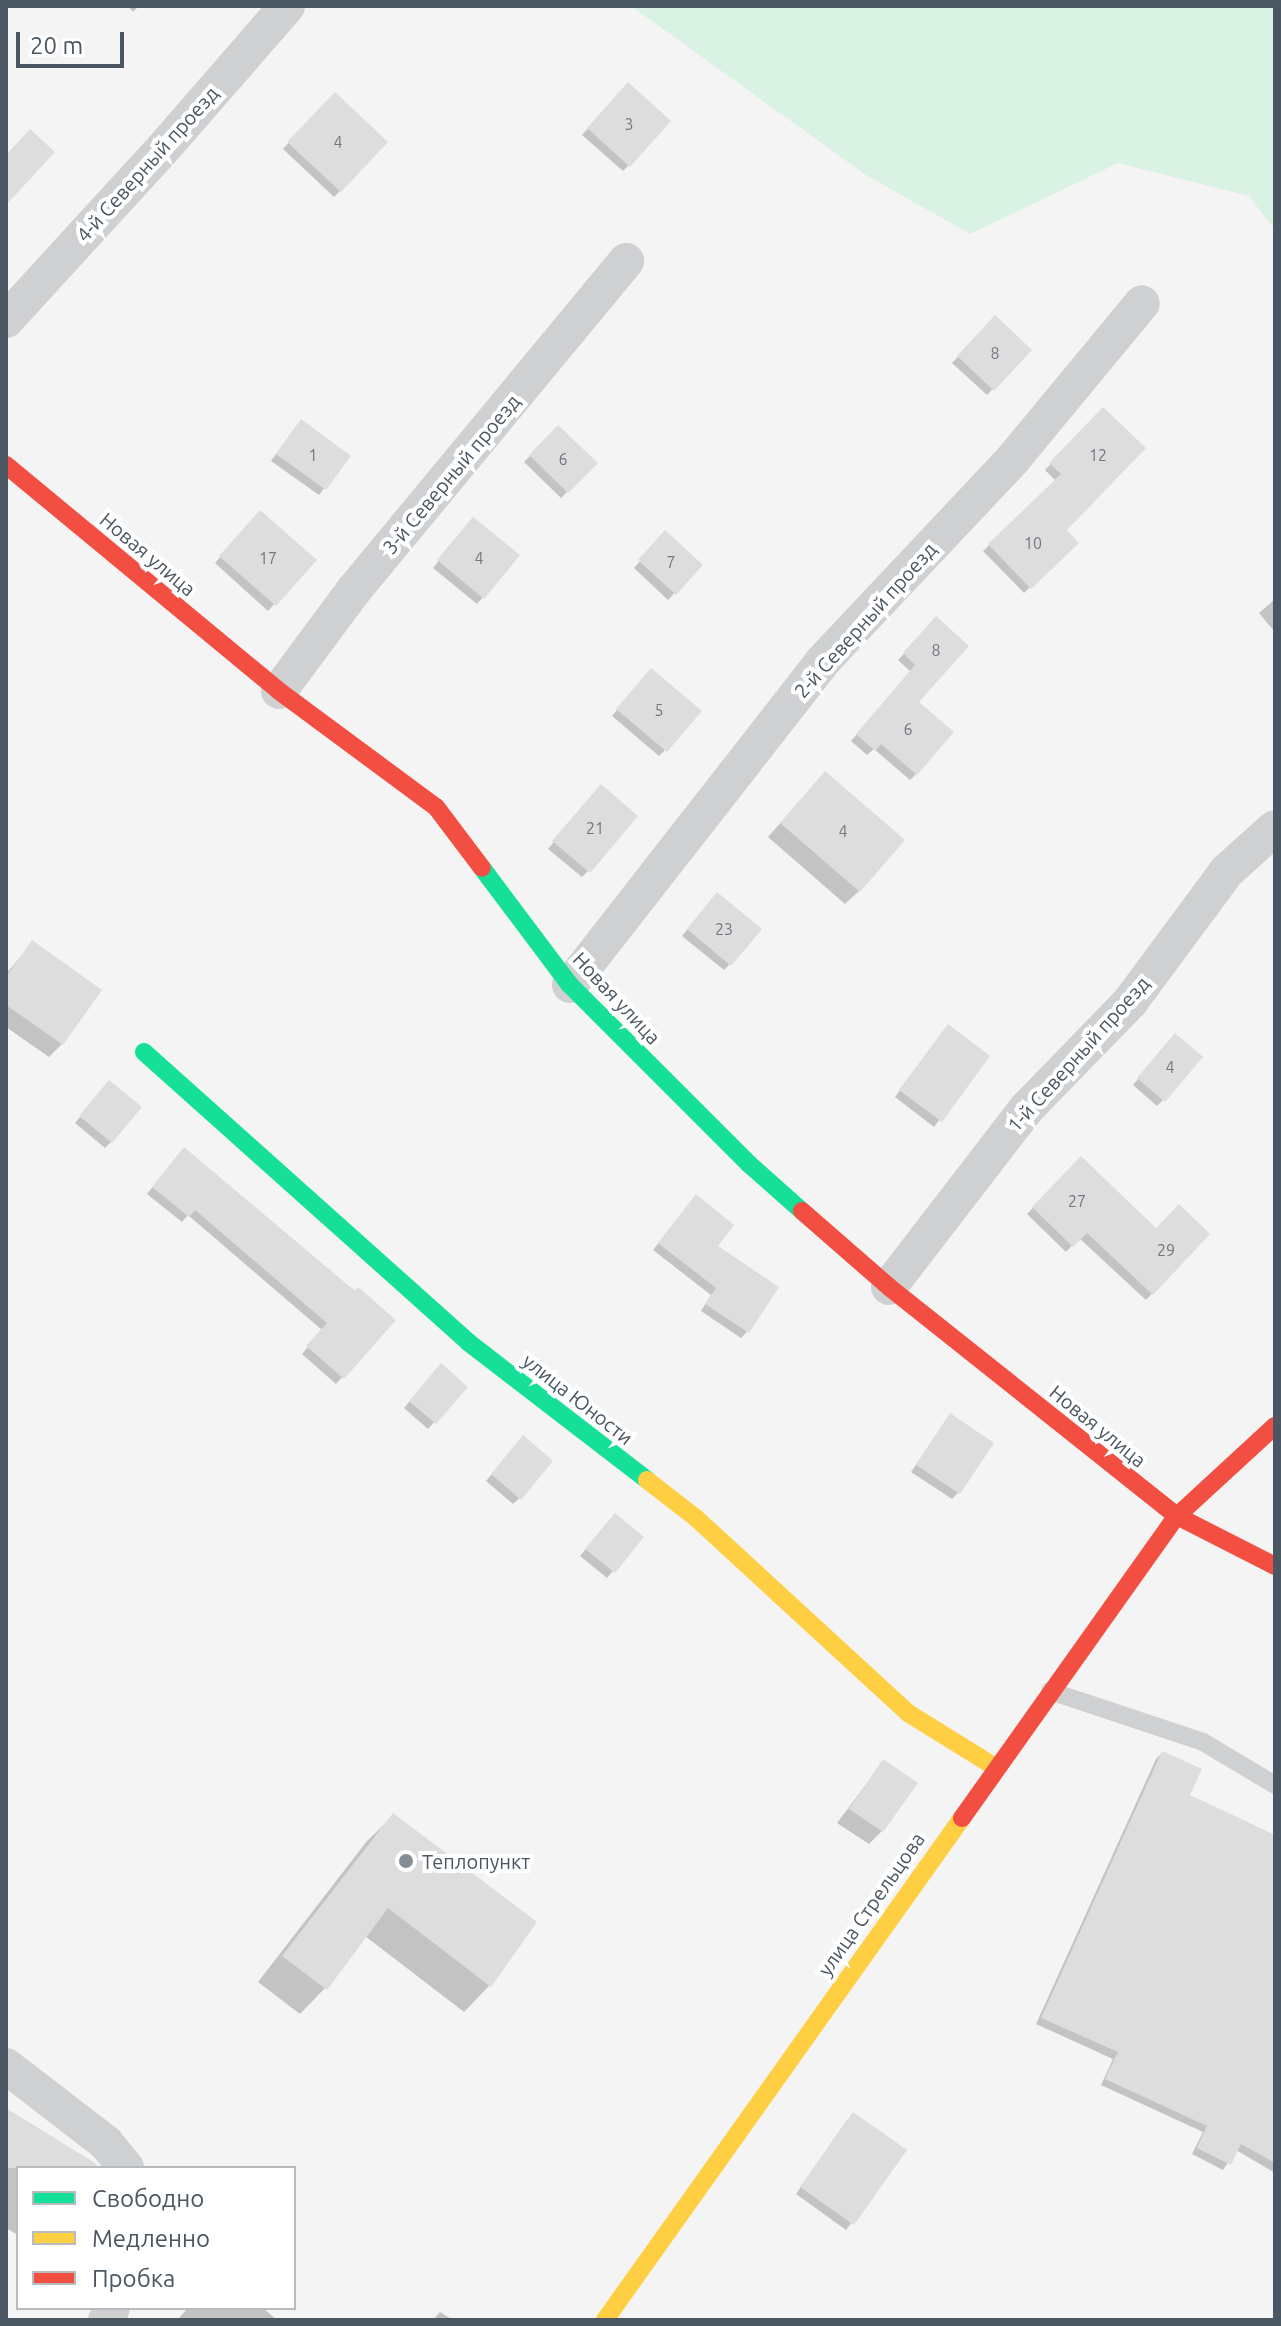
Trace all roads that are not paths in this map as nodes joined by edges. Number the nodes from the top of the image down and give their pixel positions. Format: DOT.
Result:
graph roads {
  1 [pos="287,6"];
  2 [pos="626,261"];
  3 [pos="1142,303"];
  4 [pos="6,320"];
  5 [pos="6,465"];
  6 [pos="279,691"];
  7 [pos="1275,828"];
  8 [pos="570,985"];
  9 [pos="144,1052"];
  10 [pos="889,1287"];
  11 [pos="1275,1426"];
  12 [pos="1177,1516"];
  13 [pos="1275,1566"];
  14 [pos="1050,1691"];
  15 [pos="995,1767"];
  16 [pos="1275,1785"];
  17 [pos="6,2066"];
  18 [pos="124,2166"];
  19 [pos="605,2320"];
  1 -- 4 [label="street, 4-й Северный проезд"];
  2 -- 6 [label="street, 3-й Северный проезд"];
  3 -- 8 [label="street, 2-й Северный проезд"];
  5 -- 6 [label="street, Новая улица"];
  6 -- 8 [label="street, Новая улица"];
  7 -- 10 [label="street, 1-й Северный проезд"];
  8 -- 10 [label="street, Новая улица"];
  9 -- 15 [label="street, улица Юности"];
  10 -- 12 [label="street, Новая улица"];
  11 -- 12 [label="street, улица Стрельцова"];
  12 -- 13 [label="street, Новая улица"];
  12 -- 14 [label="street, улица Стрельцова"];
  14 -- 15 [label="street, улица Стрельцова"];
  14 -- 16 [label="lane"];
  15 -- 19 [label="street, улица Стрельцова"];
  17 -- 18 [label="street"];
}
